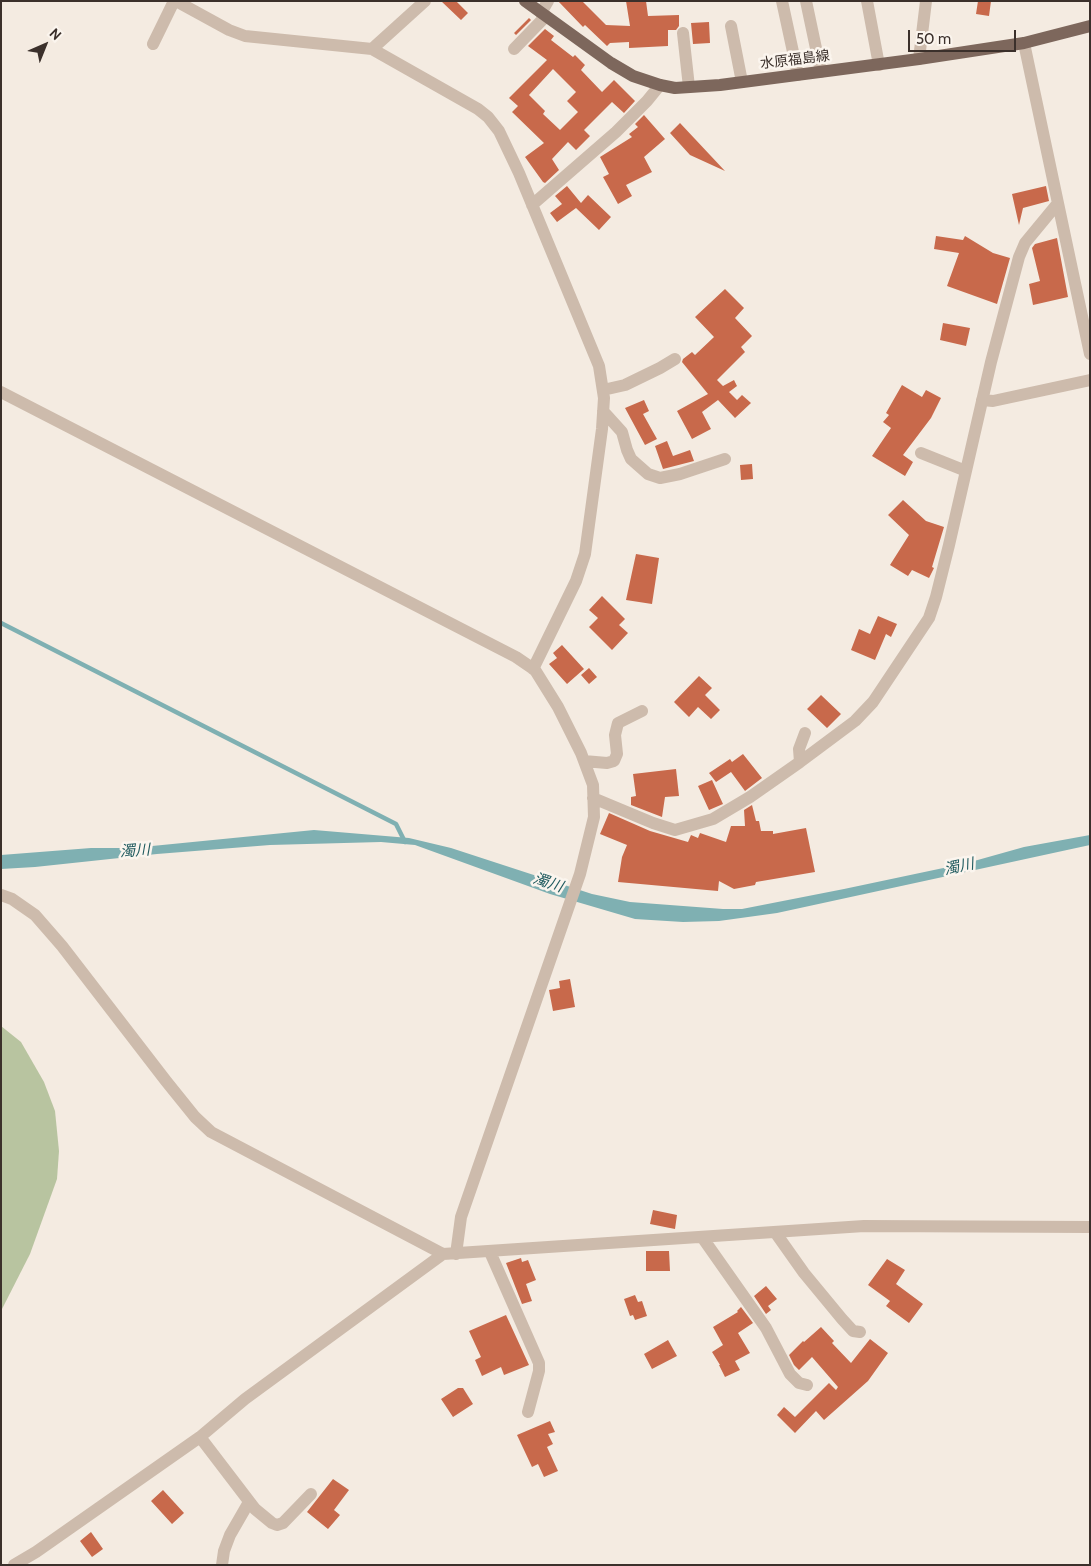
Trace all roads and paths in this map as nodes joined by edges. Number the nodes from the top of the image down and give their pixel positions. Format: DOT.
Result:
graph roads {
  1 [pos="175,1"];
  2 [pos="425,1"];
  3 [pos="525,1"];
  4 [pos="548,1"];
  5 [pos="782,1"];
  6 [pos="806,1"];
  7 [pos="866,1"];
  8 [pos="926,1"];
  9 [pos="544,15"];
  10 [pos="731,26"];
  11 [pos="1090,26"];
  12 [pos="683,33"];
  13 [pos="1024,43"];
  14 [pos="152,44"];
  15 [pos="372,49"];
  16 [pos="514,49"];
  17 [pos="919,60"];
  18 [pos="878,65"];
  19 [pos="821,72"];
  20 [pos="798,75"];
  21 [pos="742,82"];
  22 [pos="660,85"];
  23 [pos="689,87"];
  24 [pos="1058,203"];
  25 [pos="532,205"];
  26 [pos="1090,354"];
  27 [pos="675,359"];
  28 [pos="1090,380"];
  29 [pos="603,390"];
  30 [pos="1,392"];
  31 [pos="982,400"];
  32 [pos="603,411"];
  33 [pos="921,453"];
  34 [pos="725,459"];
  35 [pos="966,471"];
  36 [pos="533,669"];
  37 [pos="642,711"];
  38 [pos="805,733"];
  39 [pos="584,761"];
  40 [pos="800,762"];
  41 [pos="593,798"];
  42 [pos="1,895"];
  43 [pos="1090,1227"];
  44 [pos="775,1232"];
  45 [pos="702,1237"];
  46 [pos="490,1252"];
  47 [pos="449,1254"];
  48 [pos="860,1332"];
  49 [pos="807,1385"];
  50 [pos="528,1412"];
  51 [pos="200,1437"];
  52 [pos="312,1494"];
  53 [pos="249,1502"];
  54 [pos="14,1565"];
  55 [pos="222,1565"];
  1 -- 14 [label="street"];
  1 -- 15 [label="street"];
  2 -- 15 [label="street"];
  3 -- 9 [label="main road, 水原福島線"];
  4 -- 9 [label="street"];
  5 -- 20 [label="street"];
  6 -- 19 [label="street"];
  7 -- 18 [label="street"];
  8 -- 17 [label="street"];
  9 -- 16 [label="street"];
  9 -- 22 [label="main road, 水原福島線"];
  10 -- 21 [label="street"];
  11 -- 13 [label="main road, 水原福島線"];
  12 -- 23 [label="street"];
  13 -- 17 [label="main road, 水原福島線"];
  13 -- 24 [label="street"];
  15 -- 25 [label="street"];
  17 -- 18 [label="main road, 水原福島線"];
  18 -- 19 [label="main road, 水原福島線"];
  19 -- 20 [label="main road, 水原福島線"];
  20 -- 21 [label="main road, 水原福島線"];
  21 -- 23 [label="main road, 水原福島線"];
  22 -- 23 [label="main road, 水原福島線"];
  22 -- 25 [label="street"];
  24 -- 26 [label="street"];
  24 -- 31 [label="street"];
  25 -- 29 [label="street"];
  27 -- 29 [label="street"];
  28 -- 31 [label="street"];
  29 -- 32 [label="street"];
  30 -- 36 [label="street"];
  31 -- 35 [label="street"];
  32 -- 34 [label="street"];
  32 -- 36 [label="street"];
  33 -- 35 [label="street"];
  35 -- 40 [label="street"];
  36 -- 39 [label="street"];
  37 -- 39 [label="street"];
  38 -- 40 [label="street"];
  39 -- 41 [label="street"];
  40 -- 41 [label="street"];
  41 -- 47 [label="street"];
  42 -- 47 [label="street"];
  43 -- 44 [label="street"];
  44 -- 45 [label="street"];
  44 -- 48 [label="street"];
  45 -- 46 [label="street"];
  45 -- 49 [label="street"];
  46 -- 47 [label="street"];
  46 -- 50 [label="street"];
  47 -- 51 [label="street"];
  51 -- 53 [label="street"];
  51 -- 54 [label="street"];
  52 -- 53 [label="street"];
  53 -- 55 [label="street"];
}
